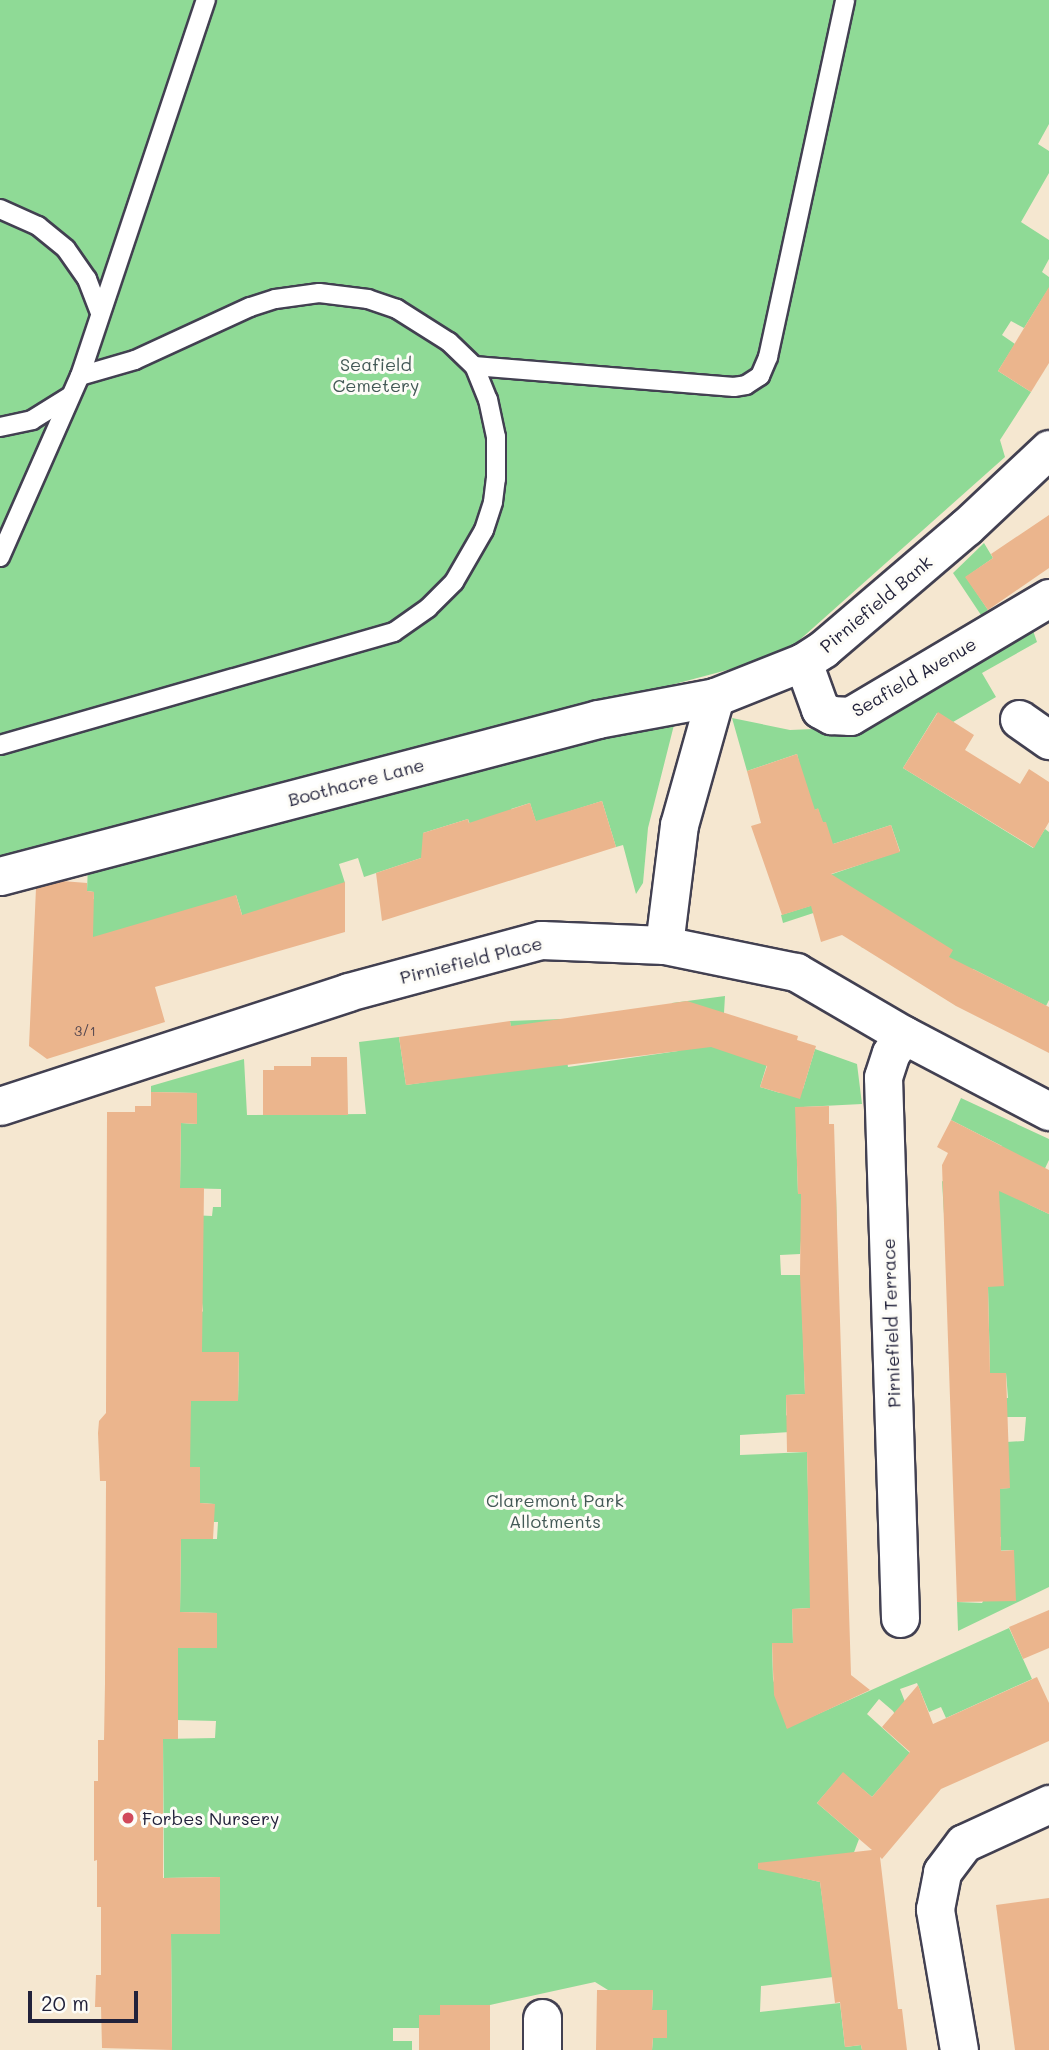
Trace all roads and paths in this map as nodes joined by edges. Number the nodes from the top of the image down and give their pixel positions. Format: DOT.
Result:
graph roads {
  1 [pos="206,0"];
  2 [pos="845,0"];
  3 [pos="0,209"];
  4 [pos="100,313"];
  5 [pos="474,366"];
  6 [pos="80,376"];
  7 [pos="69,397"];
  8 [pos="0,427"];
  9 [pos="1049,449"];
  10 [pos="0,557"];
  11 [pos="1049,598"];
  12 [pos="803,662"];
  13 [pos="715,697"];
  14 [pos="1019,719"];
  15 [pos="1049,740"];
  16 [pos="0,745"];
  17 [pos="0,876"];
  18 [pos="664,945"];
  19 [pos="904,1035"];
  20 [pos="0,1106"];
  21 [pos="1049,1111"];
  22 [pos="900,1618"];
  23 [pos="1049,1804"];
  24 [pos="959,2050"];
  1 -- 4 [label="lane"];
  2 -- 5 [label="lane"];
  3 -- 4 [label="lane"];
  4 -- 6 [label="lane"];
  5 -- 6 [label="lane"];
  5 -- 16 [label="lane"];
  6 -- 7 [label="lane"];
  7 -- 8 [label="lane"];
  7 -- 10 [label="lane"];
  9 -- 12 [label="street, Pirniefield Bank"];
  11 -- 12 [label="street, Seafield Avenue"];
  12 -- 13 [label="street, Pirniefield Bank"];
  13 -- 17 [label="street, Boothacre Lane"];
  13 -- 18 [label="street"];
  14 -- 15 [label="street"];
  18 -- 19 [label="street, Pirniefield Place"];
  18 -- 20 [label="street, Pirniefield Place"];
  19 -- 21 [label="street, Pirniefield Place"];
  19 -- 22 [label="street, Pirniefield Terrace"];
  23 -- 24 [label="street"];
}
